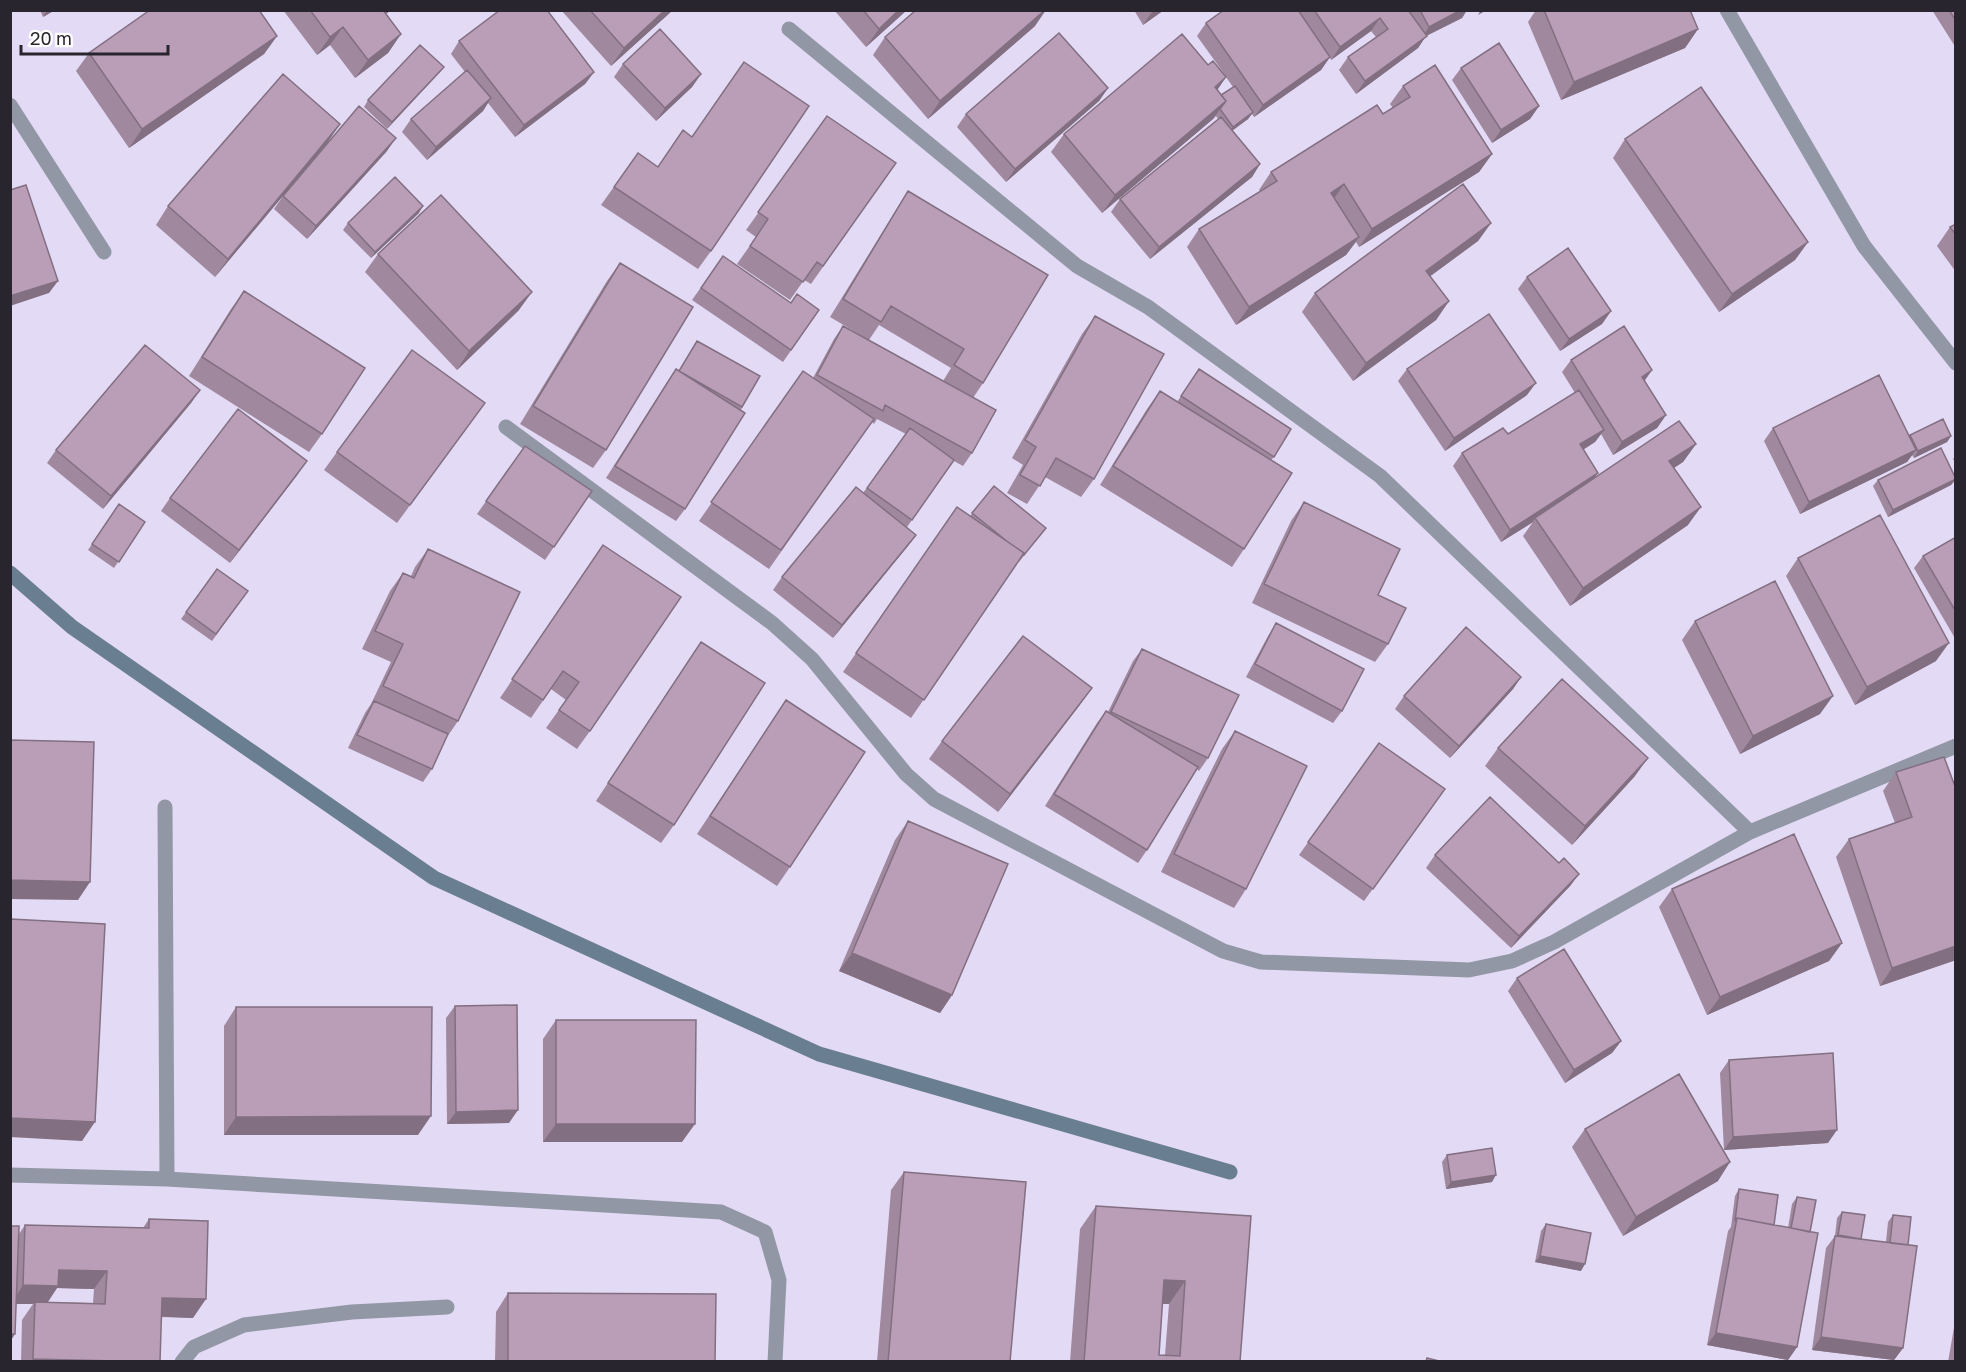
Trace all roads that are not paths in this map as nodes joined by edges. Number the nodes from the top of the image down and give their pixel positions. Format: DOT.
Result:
graph roads {
  1 [pos="1728,11"];
  2 [pos="789,29"];
  3 [pos="10,105"];
  4 [pos="104,252"];
  5 [pos="1956,363"];
  6 [pos="506,427"];
  7 [pos="1956,746"];
  8 [pos="165,807"];
  9 [pos="1750,832"];
  10 [pos="10,1175"];
  11 [pos="167,1179"];
  12 [pos="447,1307"];
  13 [pos="182,1362"];
  14 [pos="775,1362"];
  1 -- 5 [label="street"];
  2 -- 9 [label="street"];
  3 -- 4 [label="street"];
  6 -- 9 [label="street"];
  7 -- 9 [label="street"];
  8 -- 11 [label="street"];
  10 -- 11 [label="street"];
  11 -- 14 [label="street"];
  12 -- 13 [label="street"];
}
